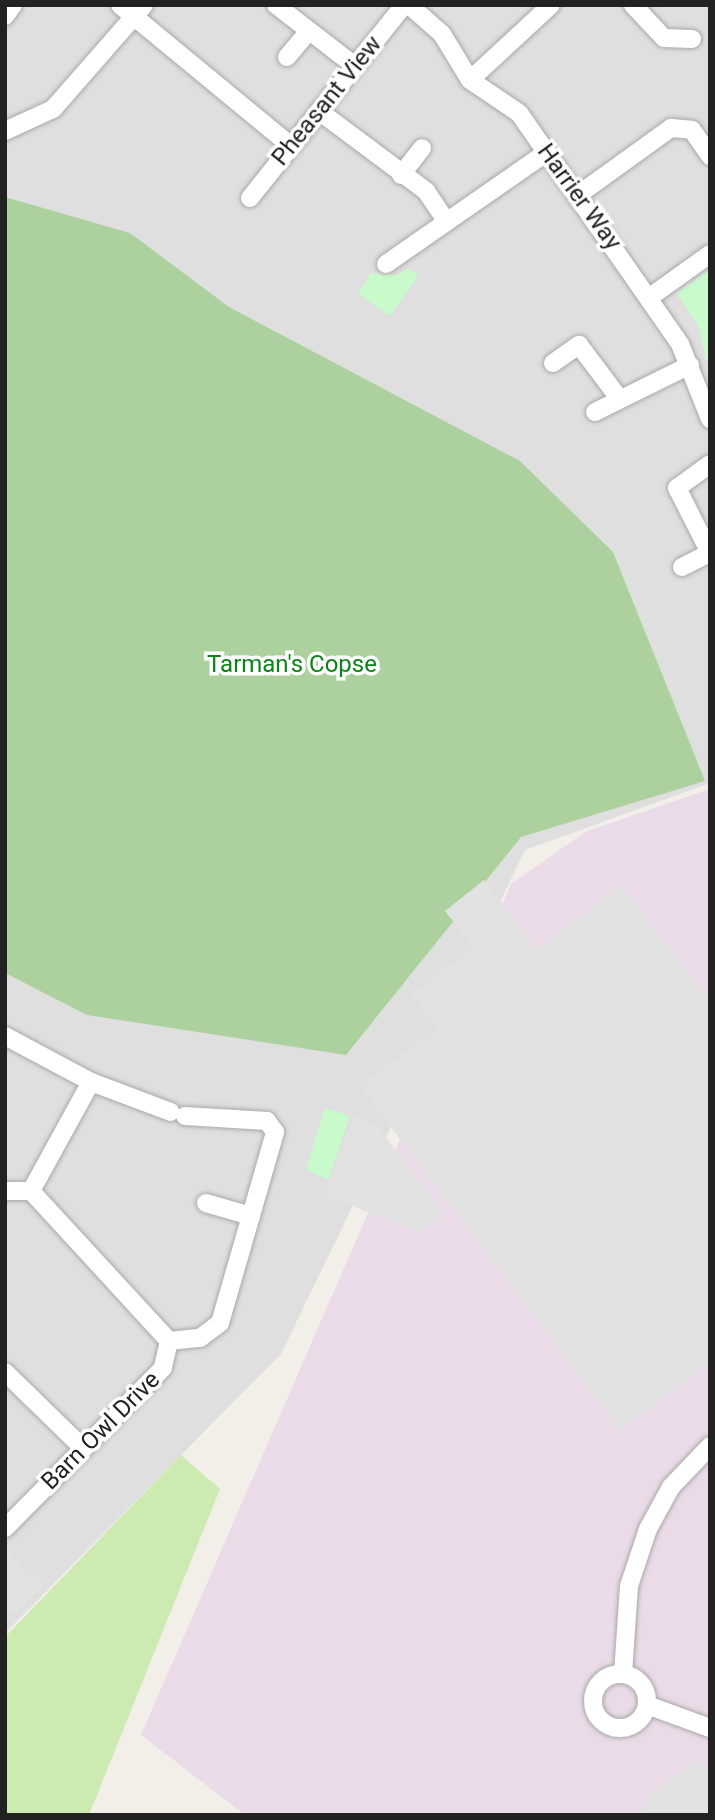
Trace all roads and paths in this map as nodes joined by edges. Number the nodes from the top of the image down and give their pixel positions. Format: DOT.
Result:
graph roads {
  1 [pos="13,5"];
  2 [pos="276,5"];
  3 [pos="404,5"];
  4 [pos="409,5"];
  5 [pos="551,5"];
  6 [pos="633,5"];
  7 [pos="133,9"];
  8 [pos="5,16"];
  9 [pos="309,31"];
  10 [pos="692,39"];
  11 [pos="287,57"];
  12 [pos="355,66"];
  13 [pos="470,80"];
  14 [pos="319,111"];
  15 [pos="5,131"];
  16 [pos="290,145"];
  17 [pos="422,148"];
  18 [pos="547,152"];
  19 [pos="710,156"];
  20 [pos="401,175"];
  21 [pos="578,195"];
  22 [pos="250,198"];
  23 [pos="447,222"];
  24 [pos="710,254"];
  25 [pos="386,264"];
  26 [pos="650,297"];
  27 [pos="553,363"];
  28 [pos="690,365"];
  29 [pos="619,398"];
  30 [pos="596,412"];
  31 [pos="710,419"];
  32 [pos="710,464"];
  33 [pos="682,567"];
  34 [pos="5,1036"];
  35 [pos="92,1082"];
  36 [pos="5,1191"];
  37 [pos="31,1191"];
  38 [pos="206,1203"];
  39 [pos="251,1216"];
  40 [pos="169,1341"];
  41 [pos="5,1373"];
  42 [pos="710,1446"];
  43 [pos="83,1448"];
  44 [pos="5,1528"];
  45 [pos="623,1674"];
  46 [pos="648,1706"];
  47 [pos="710,1728"];
  1 -- 8 [label="street"];
  2 -- 9 [label="street"];
  3 -- 12 [label="street, Pheasant View"];
  4 -- 13 [label="street, Harrier Way"];
  5 -- 13 [label="street"];
  6 -- 10 [label="street"];
  7 -- 15 [label="street"];
  7 -- 16 [label="street"];
  9 -- 11 [label="street"];
  9 -- 12 [label="street"];
  12 -- 14 [label="street, Pheasant View"];
  13 -- 18 [label="street, Harrier Way"];
  14 -- 16 [label="street, Pheasant View"];
  14 -- 20 [label="street"];
  16 -- 22 [label="street, Pheasant View"];
  17 -- 20 [label="street"];
  18 -- 21 [label="street, Harrier Way"];
  18 -- 23 [label="street"];
  19 -- 21 [label="street"];
  20 -- 23 [label="street"];
  21 -- 26 [label="street, Harrier Way"];
  23 -- 25 [label="street"];
  24 -- 26 [label="street"];
  26 -- 28 [label="street, Harrier Way"];
  27 -- 29 [label="street"];
  28 -- 29 [label="street"];
  28 -- 31 [label="street, Harrier Way"];
  29 -- 30 [label="street"];
  32 -- 33 [label="street"];
  34 -- 35 [label="street"];
  35 -- 37 [label="street"];
  35 -- 39 [label="street"];
  36 -- 37 [label="street"];
  37 -- 40 [label="street, Barn Owl Drive"];
  38 -- 39 [label="street"];
  39 -- 40 [label="street"];
  40 -- 43 [label="street, Barn Owl Drive"];
  41 -- 43 [label="street"];
  42 -- 45 [label="street"];
  43 -- 44 [label="street, Barn Owl Drive"];
  45 -- 46 [label="street"];
  45 -- 46 [label="street"];
  46 -- 47 [label="street"];
}
